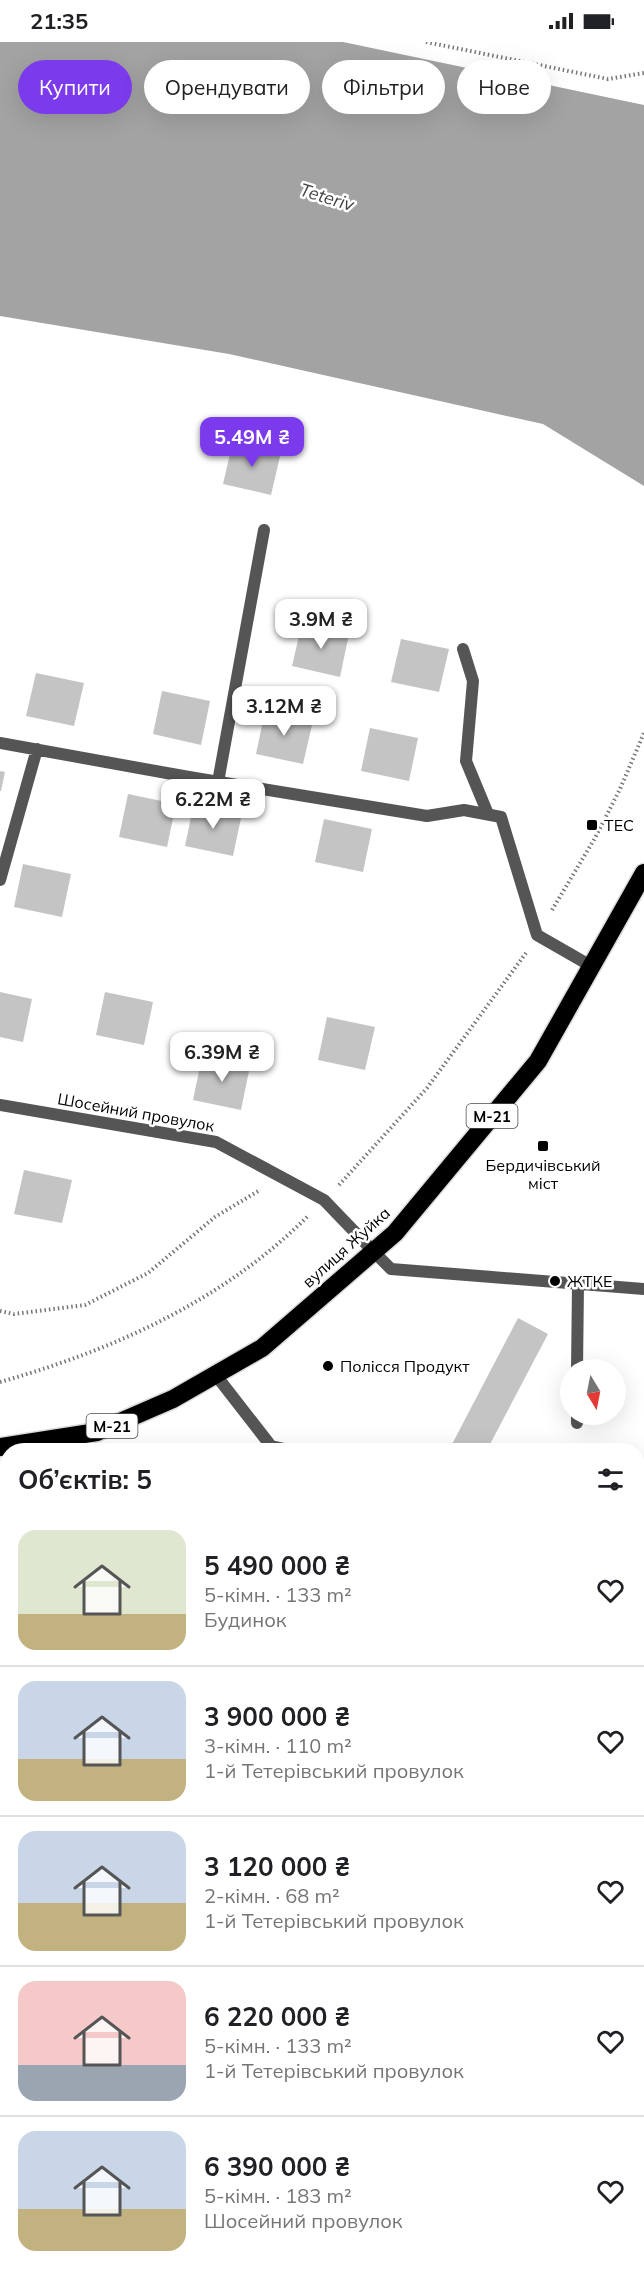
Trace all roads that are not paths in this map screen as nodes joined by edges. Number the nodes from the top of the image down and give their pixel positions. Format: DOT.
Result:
graph roads {
  1 [pos="264,530"];
  2 [pos="463,649"];
  3 [pos="0,743"];
  4 [pos="37,749"];
  5 [pos="218,782"];
  6 [pos="488,814"];
  7 [pos="644,873"];
  8 [pos="0,880"];
  9 [pos="591,966"];
  10 [pos="0,1105"];
  11 [pos="374,1252"];
  12 [pos="578,1284"];
  13 [pos="644,1289"];
  14 [pos="577,1359"];
  15 [pos="215,1374"];
  16 [pos="26,1443"];
  17 [pos="269,1443"];
  1 -- 5 [label="street"];
  2 -- 6 [label="street"];
  3 -- 4 [label="street"];
  4 -- 5 [label="street"];
  4 -- 8 [label="street"];
  5 -- 6 [label="street"];
  6 -- 9 [label="street"];
  7 -- 9 [label="highway, вулиця Жуйка / М-21"];
  9 -- 11 [label="highway, вулиця Жуйка / М-21"];
  10 -- 11 [label="street, Шосейний провулок"];
  11 -- 12 [label="street, Шосейний провулок"];
  11 -- 15 [label="highway, вулиця Жуйка / М-21"];
  12 -- 13 [label="street, Шосейний провулок"];
  12 -- 14 [label="street"];
  15 -- 16 [label="highway, вулиця Жуйка / М-21"];
  15 -- 17 [label="street"];
}
